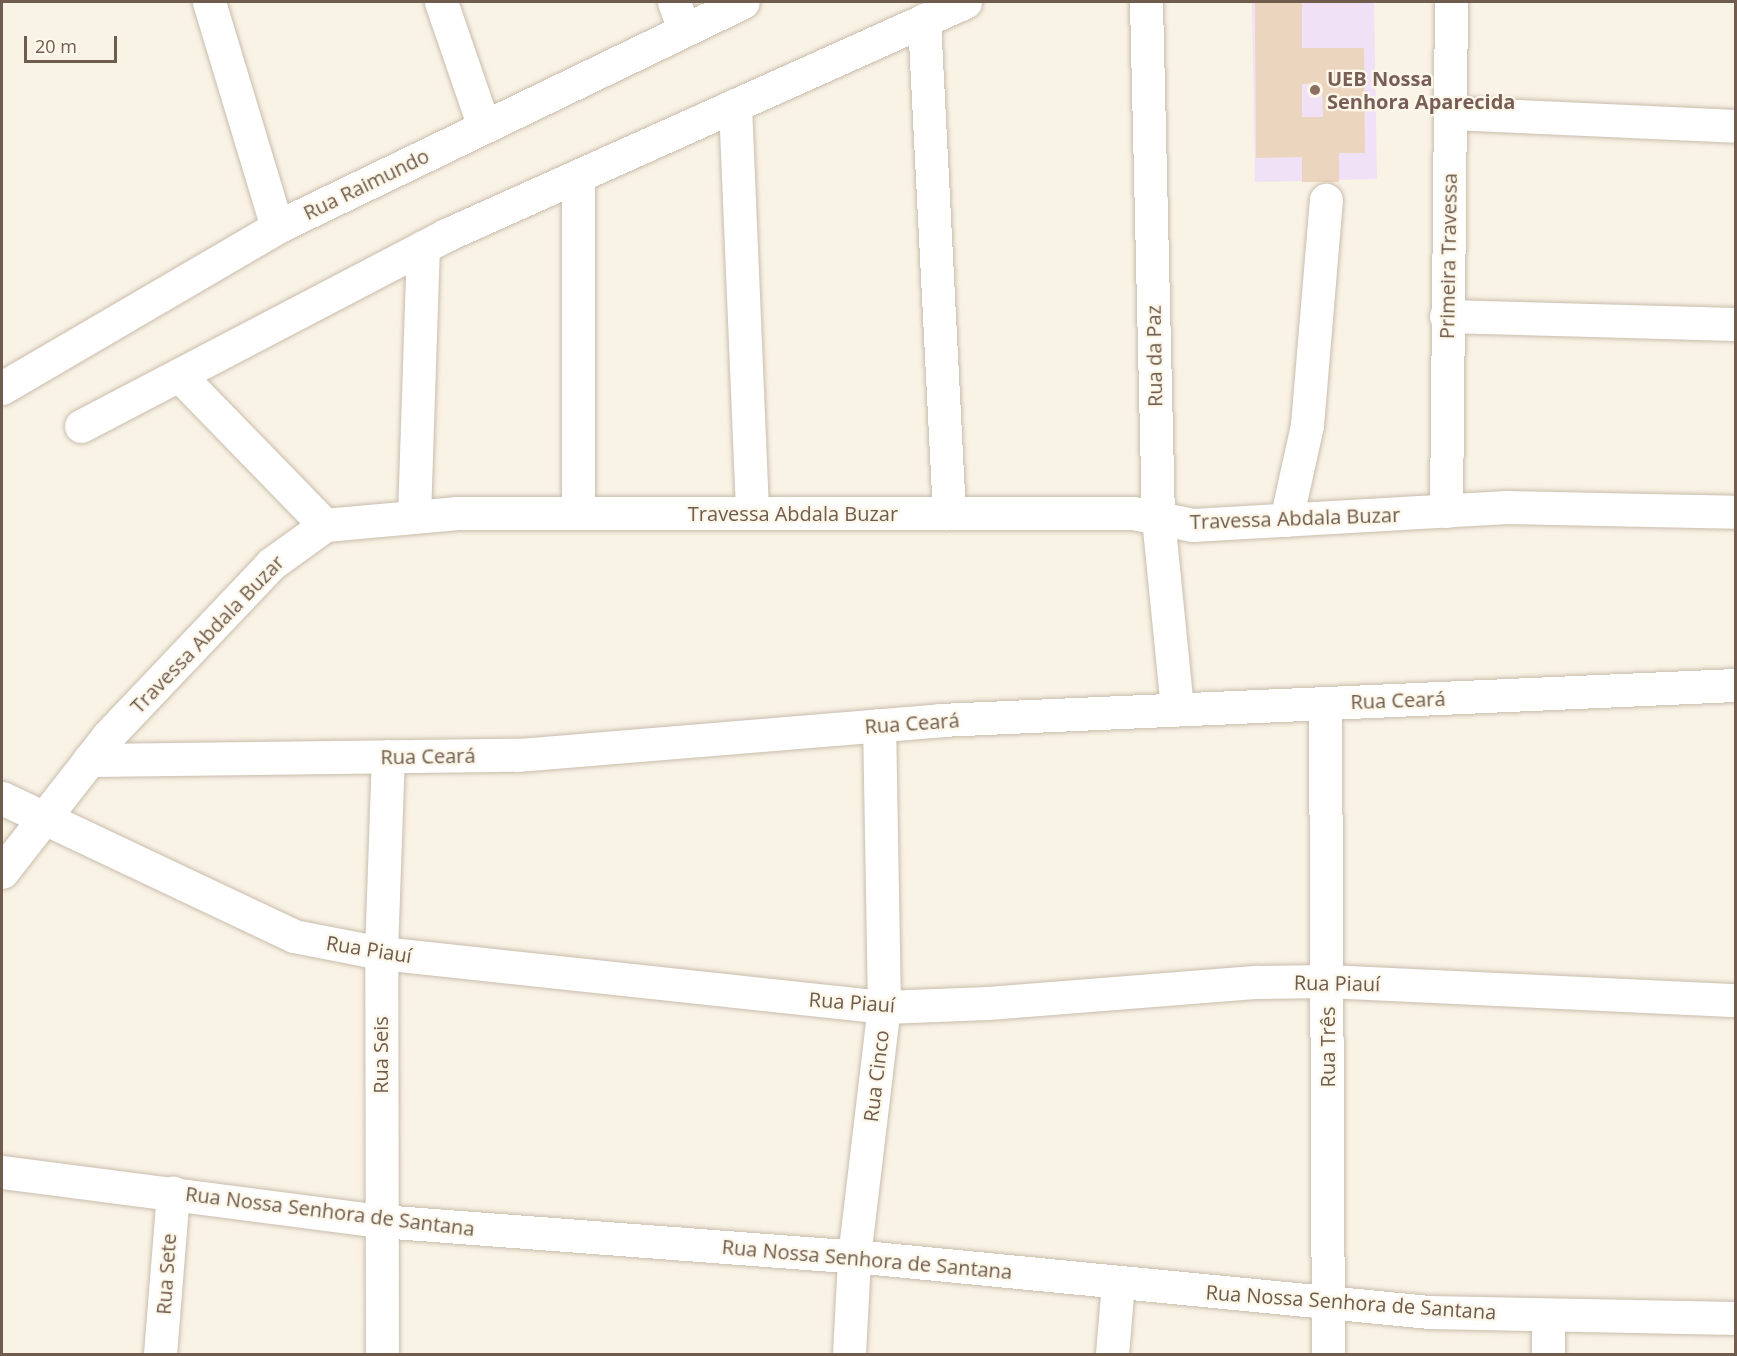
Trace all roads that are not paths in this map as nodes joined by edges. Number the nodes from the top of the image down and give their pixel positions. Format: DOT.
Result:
graph roads {
  1 [pos="209,2"];
  2 [pos="441,2"];
  3 [pos="743,2"];
  4 [pos="965,2"];
  5 [pos="1146,2"];
  6 [pos="1451,2"];
  7 [pos="679,16"];
  8 [pos="924,20"];
  9 [pos="735,105"];
  10 [pos="1452,113"];
  11 [pos="1736,126"];
  12 [pos="484,127"];
  13 [pos="578,176"];
  14 [pos="1326,200"];
  15 [pos="277,227"];
  16 [pos="423,247"];
  17 [pos="1446,316"];
  18 [pos="1736,324"];
  19 [pos="179,375"];
  20 [pos="2,388"];
  21 [pos="81,426"];
  22 [pos="1446,511"];
  23 [pos="1736,512"];
  24 [pos="578,513"];
  25 [pos="752,513"];
  26 [pos="949,513"];
  27 [pos="414,516"];
  28 [pos="1158,518"];
  29 [pos="1286,520"];
  30 [pos="325,525"];
  31 [pos="1736,685"];
  32 [pos="1326,703"];
  33 [pos="1177,710"];
  34 [pos="879,725"];
  35 [pos="388,756"];
  36 [pos="89,760"];
  37 [pos="2,798"];
  38 [pos="44,818"];
  39 [pos="2,872"];
  40 [pos="381,953"];
  41 [pos="1327,981"];
  42 [pos="1736,1000"];
  43 [pos="884,1007"];
  44 [pos="2,1172"];
  45 [pos="172,1193"];
  46 [pos="380,1221"];
  47 [pos="854,1257"];
  48 [pos="1118,1282"];
  49 [pos="1328,1303"];
  50 [pos="1548,1315"];
  51 [pos="1736,1318"];
  52 [pos="160,1354"];
  53 [pos="382,1354"];
  54 [pos="849,1354"];
  55 [pos="1112,1354"];
  56 [pos="1328,1354"];
  57 [pos="1548,1354"];
  1 -- 15 [label="street"];
  2 -- 12 [label="street"];
  3 -- 7 [label="street, Rua Raimundo"];
  4 -- 8 [label="street"];
  5 -- 28 [label="street, Rua da Paz"];
  6 -- 10 [label="street, Primeira Travessa"];
  7 -- 12 [label="street, Rua Raimundo"];
  8 -- 9 [label="street"];
  8 -- 26 [label="street"];
  9 -- 13 [label="street"];
  9 -- 25 [label="street"];
  10 -- 11 [label="street"];
  10 -- 17 [label="street, Primeira Travessa"];
  12 -- 15 [label="street, Rua Raimundo"];
  13 -- 16 [label="street"];
  13 -- 24 [label="street"];
  14 -- 29 [label="street"];
  15 -- 20 [label="street, Rua Raimundo"];
  16 -- 19 [label="street"];
  16 -- 27 [label="street"];
  17 -- 18 [label="street"];
  17 -- 22 [label="street, Primeira Travessa"];
  19 -- 21 [label="street"];
  19 -- 30 [label="street"];
  22 -- 23 [label="street, Travessa Abdala Buzar"];
  22 -- 29 [label="street, Travessa Abdala Buzar"];
  24 -- 25 [label="street, Travessa Abdala Buzar"];
  24 -- 27 [label="street, Travessa Abdala Buzar"];
  25 -- 26 [label="street, Travessa Abdala Buzar"];
  26 -- 28 [label="street, Travessa Abdala Buzar"];
  27 -- 30 [label="street, Travessa Abdala Buzar"];
  28 -- 29 [label="street, Travessa Abdala Buzar"];
  28 -- 33 [label="street, Rua da Paz"];
  30 -- 36 [label="street, Travessa Abdala Buzar"];
  31 -- 32 [label="street, Rua Ceará"];
  32 -- 33 [label="street, Rua Ceará"];
  32 -- 41 [label="street, Rua Três"];
  33 -- 34 [label="street, Rua Ceará"];
  34 -- 35 [label="street, Rua Ceará"];
  34 -- 43 [label="street, Rua Cinco"];
  35 -- 36 [label="street, Rua Ceará"];
  35 -- 40 [label="street, Rua Seis"];
  36 -- 38 [label="street, Travessa Abdala Buzar"];
  37 -- 38 [label="street, Rua Piauí"];
  38 -- 39 [label="street, Travessa Abdala Buzar"];
  38 -- 40 [label="street, Rua Piauí"];
  40 -- 43 [label="street, Rua Piauí"];
  40 -- 46 [label="street, Rua Seis"];
  41 -- 42 [label="street, Rua Piauí"];
  41 -- 43 [label="street, Rua Piauí"];
  41 -- 49 [label="street, Rua Três"];
  43 -- 47 [label="street, Rua Cinco"];
  44 -- 45 [label="street, Rua Nossa Senhora de Santana"];
  45 -- 46 [label="street, Rua Nossa Senhora de Santana"];
  45 -- 52 [label="street, Rua Sete"];
  46 -- 47 [label="street, Rua Nossa Senhora de Santana"];
  46 -- 53 [label="street, Rua Seis"];
  47 -- 48 [label="street, Rua Nossa Senhora de Santana"];
  47 -- 54 [label="street, Rua Cinco"];
  48 -- 49 [label="street, Rua Nossa Senhora de Santana"];
  48 -- 55 [label="street"];
  49 -- 50 [label="street, Rua Nossa Senhora de Santana"];
  49 -- 56 [label="street, Rua Três"];
  50 -- 51 [label="street, Rua Nossa Senhora de Santana"];
  50 -- 57 [label="street"];
}
